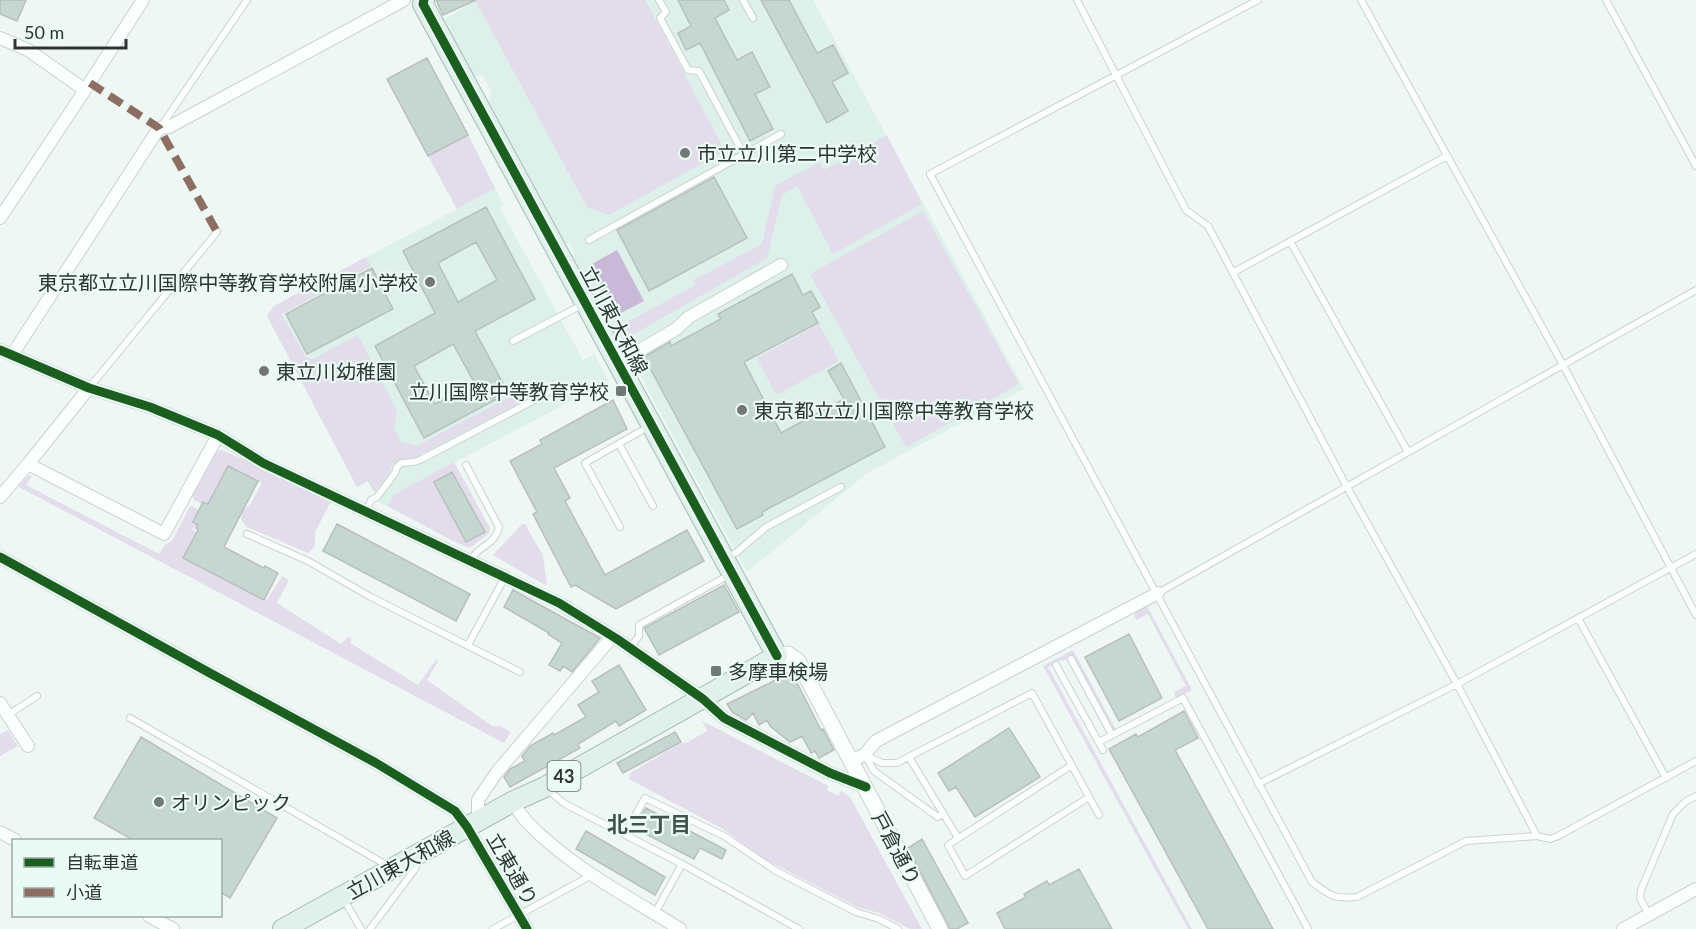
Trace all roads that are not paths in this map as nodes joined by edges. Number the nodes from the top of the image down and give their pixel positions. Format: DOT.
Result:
graph roads {
  1 [pos="142,0"];
  2 [pos="247,0"];
  3 [pos="404,0"];
  4 [pos="424,0"];
  5 [pos="659,0"];
  6 [pos="743,0"];
  7 [pos="1077,0"];
  8 [pos="1258,0"];
  9 [pos="1361,0"];
  10 [pos="1606,0"];
  11 [pos="753,18"];
  12 [pos="0,38"];
  13 [pos="1116,76"];
  14 [pos="85,90"];
  15 [pos="159,128"];
  16 [pos="781,134"];
  17 [pos="744,155"];
  18 [pos="1447,156"];
  19 [pos="1696,166"];
  20 [pos="0,218"];
  21 [pos="217,232"];
  22 [pos="589,240"];
  23 [pos="1290,241"];
  24 [pos="781,265"];
  25 [pos="1234,272"];
  26 [pos="1696,290"];
  27 [pos="585,303"];
  28 [pos="513,341"];
  29 [pos="0,350"];
  30 [pos="12,355"];
  31 [pos="618,363"];
  32 [pos="1563,366"];
  33 [pos="555,384"];
  34 [pos="88,388"];
  35 [pos="651,425"];
  36 [pos="218,435"];
  37 [pos="619,444"];
  38 [pos="1408,452"];
  39 [pos="28,464"];
  40 [pos="466,465"];
  41 [pos="841,487"];
  42 [pos="1347,487"];
  43 [pos="0,497"];
  44 [pos="653,506"];
  45 [pos="366,511"];
  46 [pos="620,527"];
  47 [pos="247,534"];
  48 [pos="1696,554"];
  49 [pos="0,557"];
  50 [pos="471,560"];
  51 [pos="728,567"];
  52 [pos="1670,568"];
  53 [pos="505,576"];
  54 [pos="1158,593"];
  55 [pos="1696,615"];
  56 [pos="1578,618"];
  57 [pos="612,637"];
  58 [pos="468,645"];
  59 [pos="630,648"];
  60 [pos="777,656"];
  61 [pos="1071,659"];
  62 [pos="1056,665"];
  63 [pos="520,672"];
  64 [pos="1457,684"];
  65 [pos="37,696"];
  66 [pos="703,699"];
  67 [pos="0,703"];
  68 [pos="8,715"];
  69 [pos="130,718"];
  70 [pos="1113,735"];
  71 [pos="1099,742"];
  72 [pos="28,746"];
  73 [pos="1103,750"];
  74 [pos="858,757"];
  75 [pos="909,757"];
  76 [pos="1696,761"];
  77 [pos="1072,765"];
  78 [pos="1666,777"];
  79 [pos="1258,784"];
  80 [pos="544,787"];
  81 [pos="866,787"];
  82 [pos="1696,796"];
  83 [pos="1089,797"];
  84 [pos="512,802"];
  85 [pos="943,814"];
  86 [pos="1099,814"];
  87 [pos="472,824"];
  88 [pos="625,834"];
  89 [pos="1537,836"];
  90 [pos="958,838"];
  91 [pos="422,852"];
  92 [pos="682,864"];
  93 [pos="392,868"];
  94 [pos="592,875"];
  95 [pos="1696,889"];
  96 [pos="342,896"];
  97 [pos="655,913"];
  98 [pos="518,914"];
  99 [pos="1649,915"];
  100 [pos="152,917"];
  101 [pos="173,929"];
  102 [pos="283,929"];
  103 [pos="360,929"];
  104 [pos="370,929"];
  105 [pos="493,929"];
  106 [pos="527,929"];
  107 [pos="680,929"];
  108 [pos="799,929"];
  109 [pos="898,929"];
  110 [pos="940,929"];
  111 [pos="1308,929"];
  112 [pos="1623,929"];
  1 -- 14 [label="street"];
  2 -- 15 [label="lane"];
  3 -- 15 [label="street"];
  4 -- 27 [label="main road, 立川東大和線"];
  5 -- 17 [label="lane"];
  6 -- 11 [label="lane"];
  7 -- 13 [label="lane"];
  8 -- 13 [label="lane"];
  9 -- 18 [label="lane"];
  10 -- 19 [label="lane"];
  12 -- 14 [label="street"];
  13 -- 25 [label="lane"];
  13 -- 54 [label="lane"];
  14 -- 20 [label="street"];
  15 -- 30 [label="street"];
  16 -- 17 [label="lane"];
  17 -- 22 [label="lane"];
  18 -- 23 [label="lane"];
  18 -- 32 [label="lane"];
  21 -- 34 [label="lane"];
  23 -- 25 [label="lane"];
  23 -- 38 [label="lane"];
  24 -- 31 [label="street"];
  25 -- 42 [label="lane"];
  26 -- 32 [label="lane"];
  27 -- 28 [label="lane"];
  27 -- 31 [label="main road, 立川東大和線"];
  29 -- 30 [label="street"];
  30 -- 34 [label="street"];
  31 -- 35 [label="main road, 立川東大和線"];
  32 -- 38 [label="lane"];
  32 -- 52 [label="lane"];
  33 -- 45 [label="lane"];
  34 -- 36 [label="street"];
  34 -- 39 [label="street"];
  35 -- 37 [label="lane"];
  35 -- 51 [label="main road, 立川東大和線"];
  36 -- 39 [label="street"];
  36 -- 45 [label="street"];
  37 -- 44 [label="lane"];
  37 -- 46 [label="lane"];
  38 -- 42 [label="lane"];
  39 -- 43 [label="street"];
  40 -- 50 [label="lane"];
  41 -- 51 [label="lane"];
  42 -- 54 [label="lane"];
  42 -- 64 [label="lane"];
  45 -- 50 [label="street"];
  47 -- 58 [label="lane"];
  48 -- 52 [label="lane"];
  49 -- 87 [label="street, 立東通り"];
  50 -- 53 [label="street"];
  51 -- 59 [label="lane"];
  51 -- 60 [label="main road, 立川東大和線"];
  52 -- 55 [label="lane"];
  52 -- 56 [label="lane"];
  53 -- 57 [label="street"];
  53 -- 58 [label="lane"];
  54 -- 74 [label="street"];
  54 -- 79 [label="lane"];
  56 -- 64 [label="lane"];
  56 -- 78 [label="lane"];
  57 -- 59 [label="street"];
  57 -- 87 [label="street"];
  58 -- 63 [label="lane"];
  59 -- 66 [label="street"];
  60 -- 66 [label="main road, 立川東大和線 / 43"];
  60 -- 74 [label="street, 戸倉通り"];
  61 -- 70 [label="lane"];
  62 -- 71 [label="lane"];
  64 -- 79 [label="lane"];
  64 -- 89 [label="lane"];
  65 -- 68 [label="lane"];
  66 -- 80 [label="main road, 立川東大和線 / 43"];
  66 -- 81 [label="street"];
  67 -- 68 [label="street"];
  68 -- 72 [label="street"];
  69 -- 93 [label="lane"];
  70 -- 71 [label="lane"];
  70 -- 111 [label="lane"];
  71 -- 73 [label="lane"];
  74 -- 75 [label="lane"];
  74 -- 81 [label="street, 戸倉通り"];
  74 -- 85 [label="lane"];
  75 -- 77 [label="lane"];
  75 -- 85 [label="lane"];
  76 -- 78 [label="lane"];
  77 -- 83 [label="lane"];
  77 -- 90 [label="lane"];
  78 -- 89 [label="lane"];
  79 -- 89 [label="lane"];
  80 -- 84 [label="main road, 立川東大和線 / 43"];
  80 -- 88 [label="lane"];
  81 -- 110 [label="street, 戸倉通り"];
  82 -- 99 [label="lane"];
  83 -- 86 [label="lane"];
  83 -- 90 [label="lane"];
  84 -- 87 [label="main road, 立川東大和線 / 43"];
  84 -- 94 [label="street"];
  85 -- 90 [label="lane"];
  87 -- 91 [label="main road, 立川東大和線 / 43"];
  87 -- 98 [label="street, 立東通り"];
  88 -- 92 [label="lane"];
  88 -- 109 [label="lane"];
  91 -- 93 [label="main road, 立川東大和線 / 43"];
  91 -- 104 [label="lane"];
  92 -- 97 [label="lane"];
  92 -- 108 [label="lane"];
  93 -- 96 [label="main road, 立川東大和線 / 43"];
  94 -- 97 [label="street"];
  94 -- 98 [label="lane"];
  95 -- 99 [label="street"];
  96 -- 102 [label="main road, 立川東大和線 / 43"];
  96 -- 103 [label="lane"];
  97 -- 107 [label="street"];
  98 -- 105 [label="lane"];
  98 -- 106 [label="street, 立東通り"];
  99 -- 112 [label="street"];
  100 -- 101 [label="street"];
}
